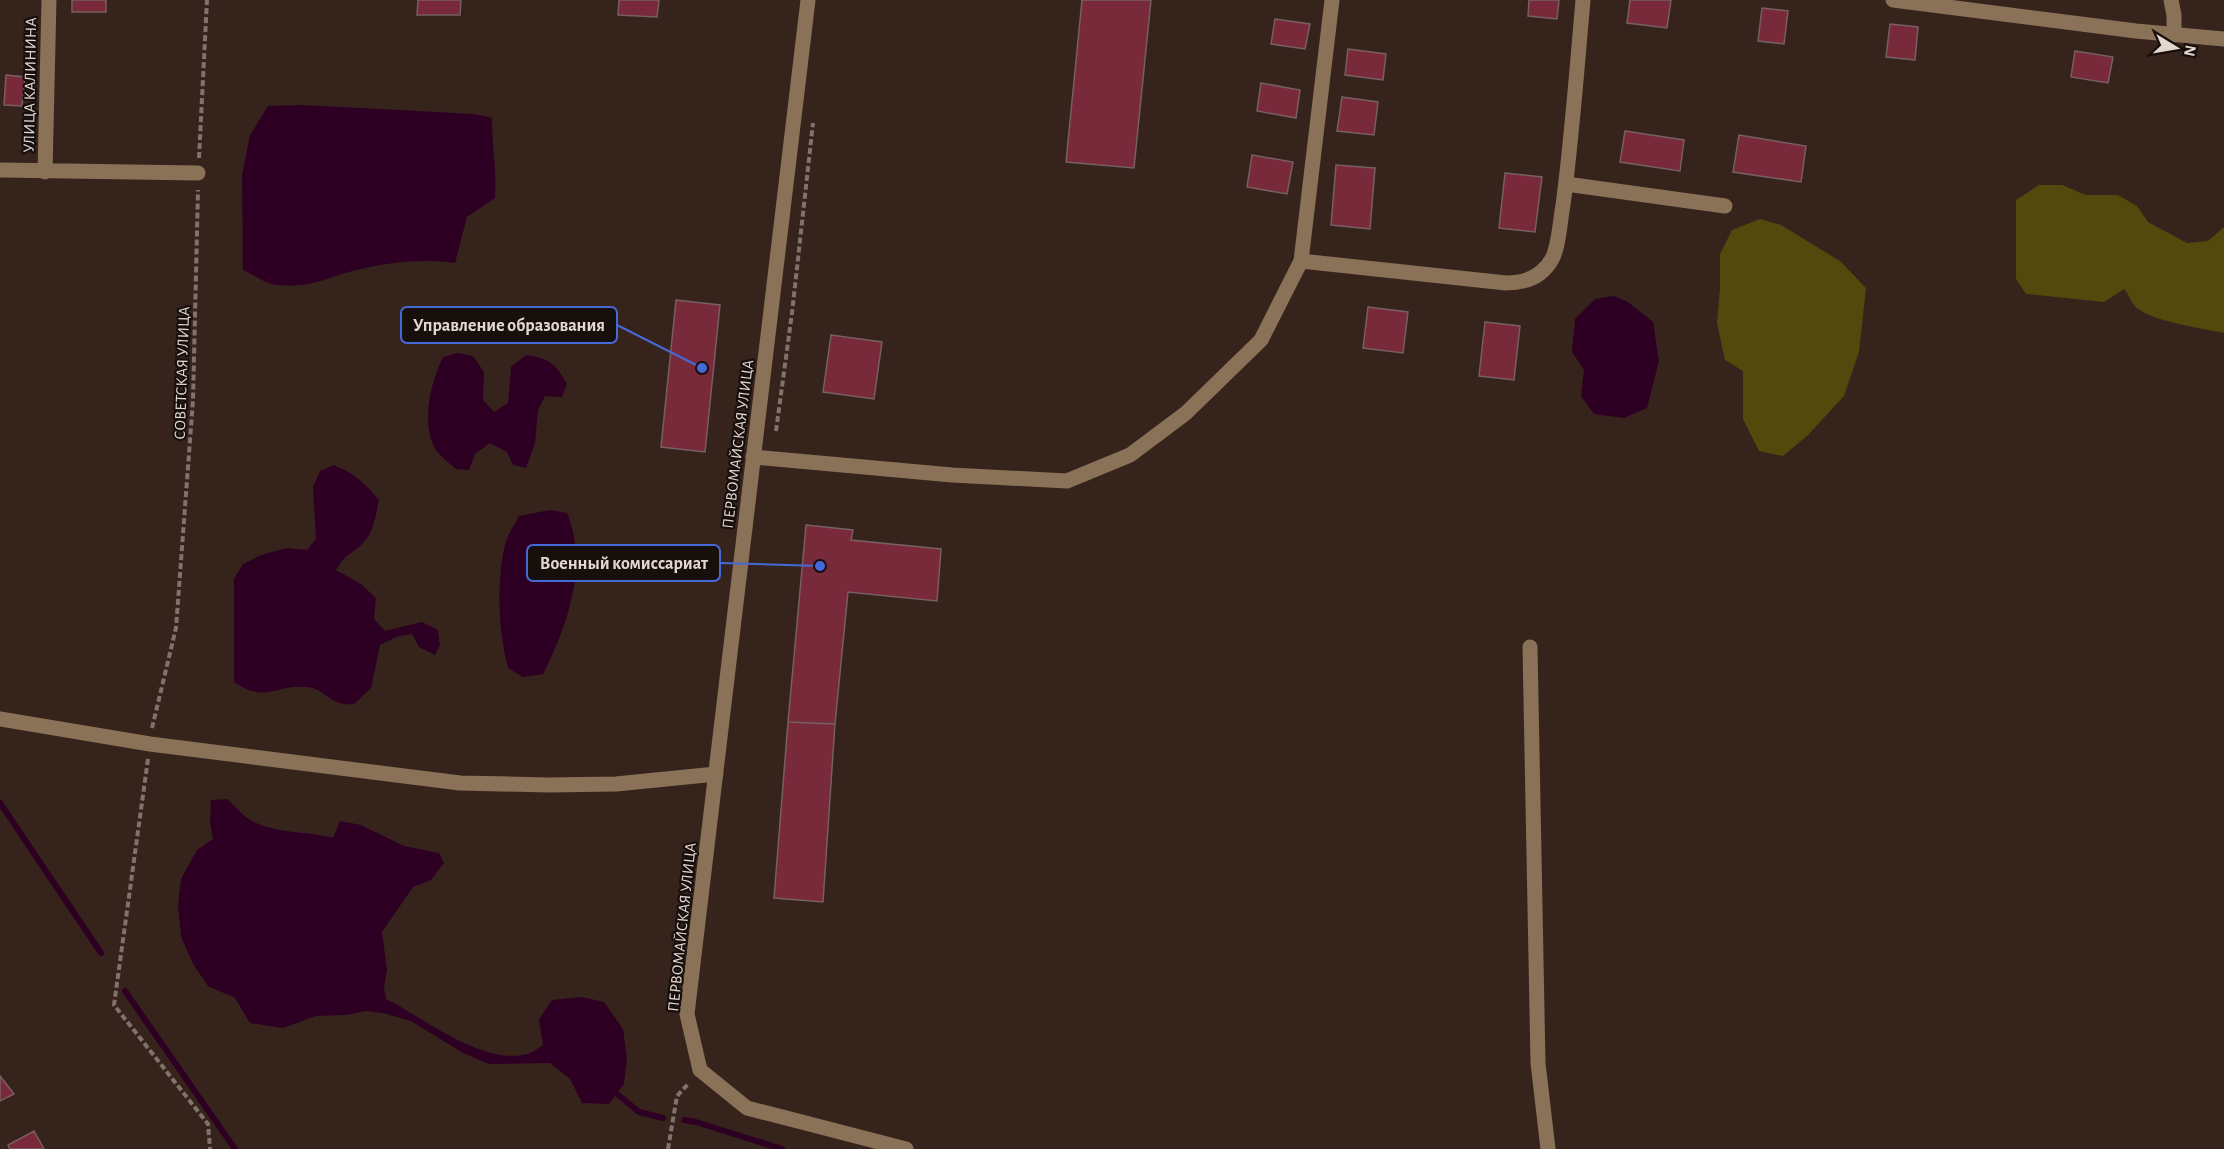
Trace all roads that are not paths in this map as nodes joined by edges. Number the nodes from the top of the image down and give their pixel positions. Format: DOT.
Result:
graph roads {
  1 [pos="49,0"];
  2 [pos="808,0"];
  3 [pos="1332,0"];
  4 [pos="1583,0"];
  5 [pos="1893,0"];
  6 [pos="2171,0"];
  7 [pos="2174,35"];
  8 [pos="2224,39"];
  9 [pos="0,170"];
  10 [pos="45,172"];
  11 [pos="198,173"];
  12 [pos="1566,184"];
  13 [pos="1725,206"];
  14 [pos="1301,261"];
  15 [pos="753,457"];
  16 [pos="1530,647"];
  17 [pos="0,719"];
  18 [pos="716,774"];
  19 [pos="906,1149"];
  20 [pos="1548,1149"];
  1 -- 10 [label="street, УЛИЦА КАЛИНИНА"];
  2 -- 15 [label="street, ПЕРВОМАЙСКАЯ УЛИЦА"];
  3 -- 14 [label="street"];
  4 -- 12 [label="street"];
  5 -- 7 [label="street"];
  6 -- 7 [label="street"];
  7 -- 8 [label="street"];
  9 -- 10 [label="street"];
  10 -- 11 [label="street"];
  12 -- 13 [label="street"];
  12 -- 14 [label="street"];
  14 -- 15 [label="street"];
  15 -- 18 [label="street, ПЕРВОМАЙСКАЯ УЛИЦА"];
  16 -- 20 [label="street"];
  17 -- 18 [label="street"];
  18 -- 19 [label="street, ПЕРВОМАЙСКАЯ УЛИЦА"];
}
